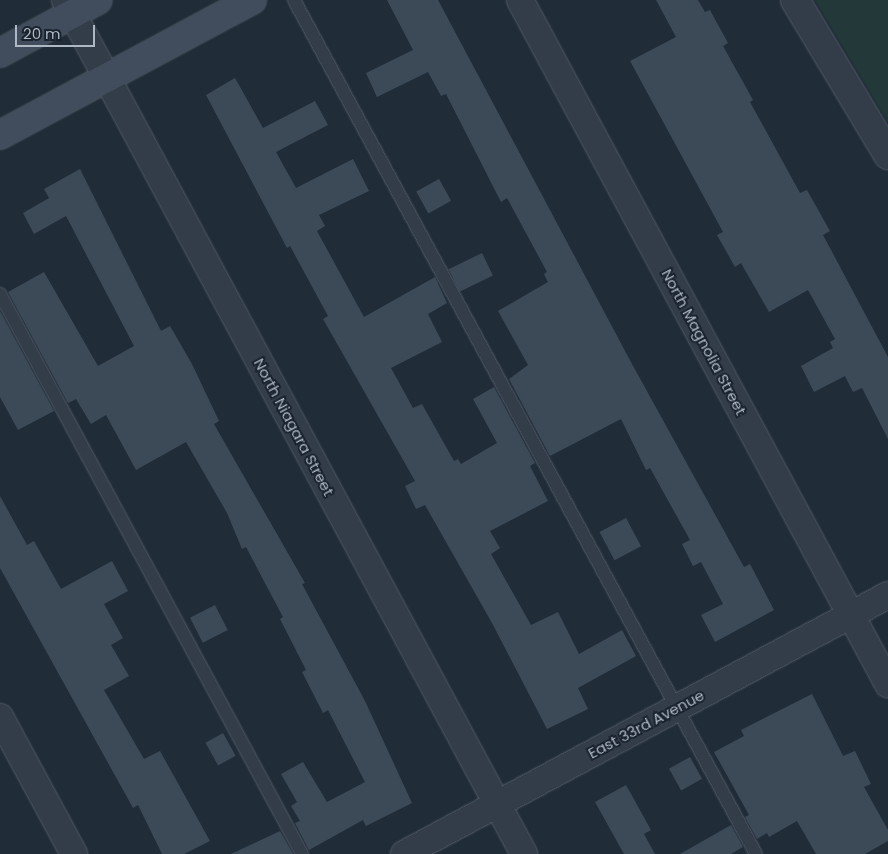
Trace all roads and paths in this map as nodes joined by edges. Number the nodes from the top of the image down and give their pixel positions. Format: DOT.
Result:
graph roads {
  1 [pos="98,0"];
  2 [pos="252,0"];
  3 [pos="294,0"];
  4 [pos="520,0"];
  5 [pos="795,0"];
  6 [pos="69,7"];
  7 [pos="0,53"];
  8 [pos="106,78"];
  9 [pos="0,135"];
  10 [pos="888,155"];
  11 [pos="0,294"];
  12 [pos="888,595"];
  13 [pos="851,614"];
  14 [pos="888,684"];
  15 [pos="677,708"];
  16 [pos="0,717"];
  17 [pos="497,804"];
  18 [pos="74,854"];
  19 [pos="302,854"];
  20 [pos="404,854"];
  21 [pos="524,854"];
  22 [pos="756,854"];
  1 -- 6 [label="main road"];
  2 -- 8 [label="main road"];
  3 -- 15 [label="lane"];
  4 -- 13 [label="street, North Magnolia Street"];
  5 -- 10 [label="street"];
  6 -- 7 [label="main road"];
  6 -- 8 [label="street, North Niagara Street"];
  8 -- 9 [label="main road"];
  8 -- 17 [label="street, North Niagara Street"];
  11 -- 19 [label="lane"];
  12 -- 13 [label="street, East 33rd Avenue"];
  13 -- 14 [label="street, North Magnolia Street"];
  13 -- 15 [label="street, East 33rd Avenue"];
  15 -- 17 [label="street, East 33rd Avenue"];
  15 -- 22 [label="lane"];
  16 -- 18 [label="street"];
  17 -- 20 [label="street, East 33rd Avenue"];
  17 -- 21 [label="street, North Niagara Street"];
}
